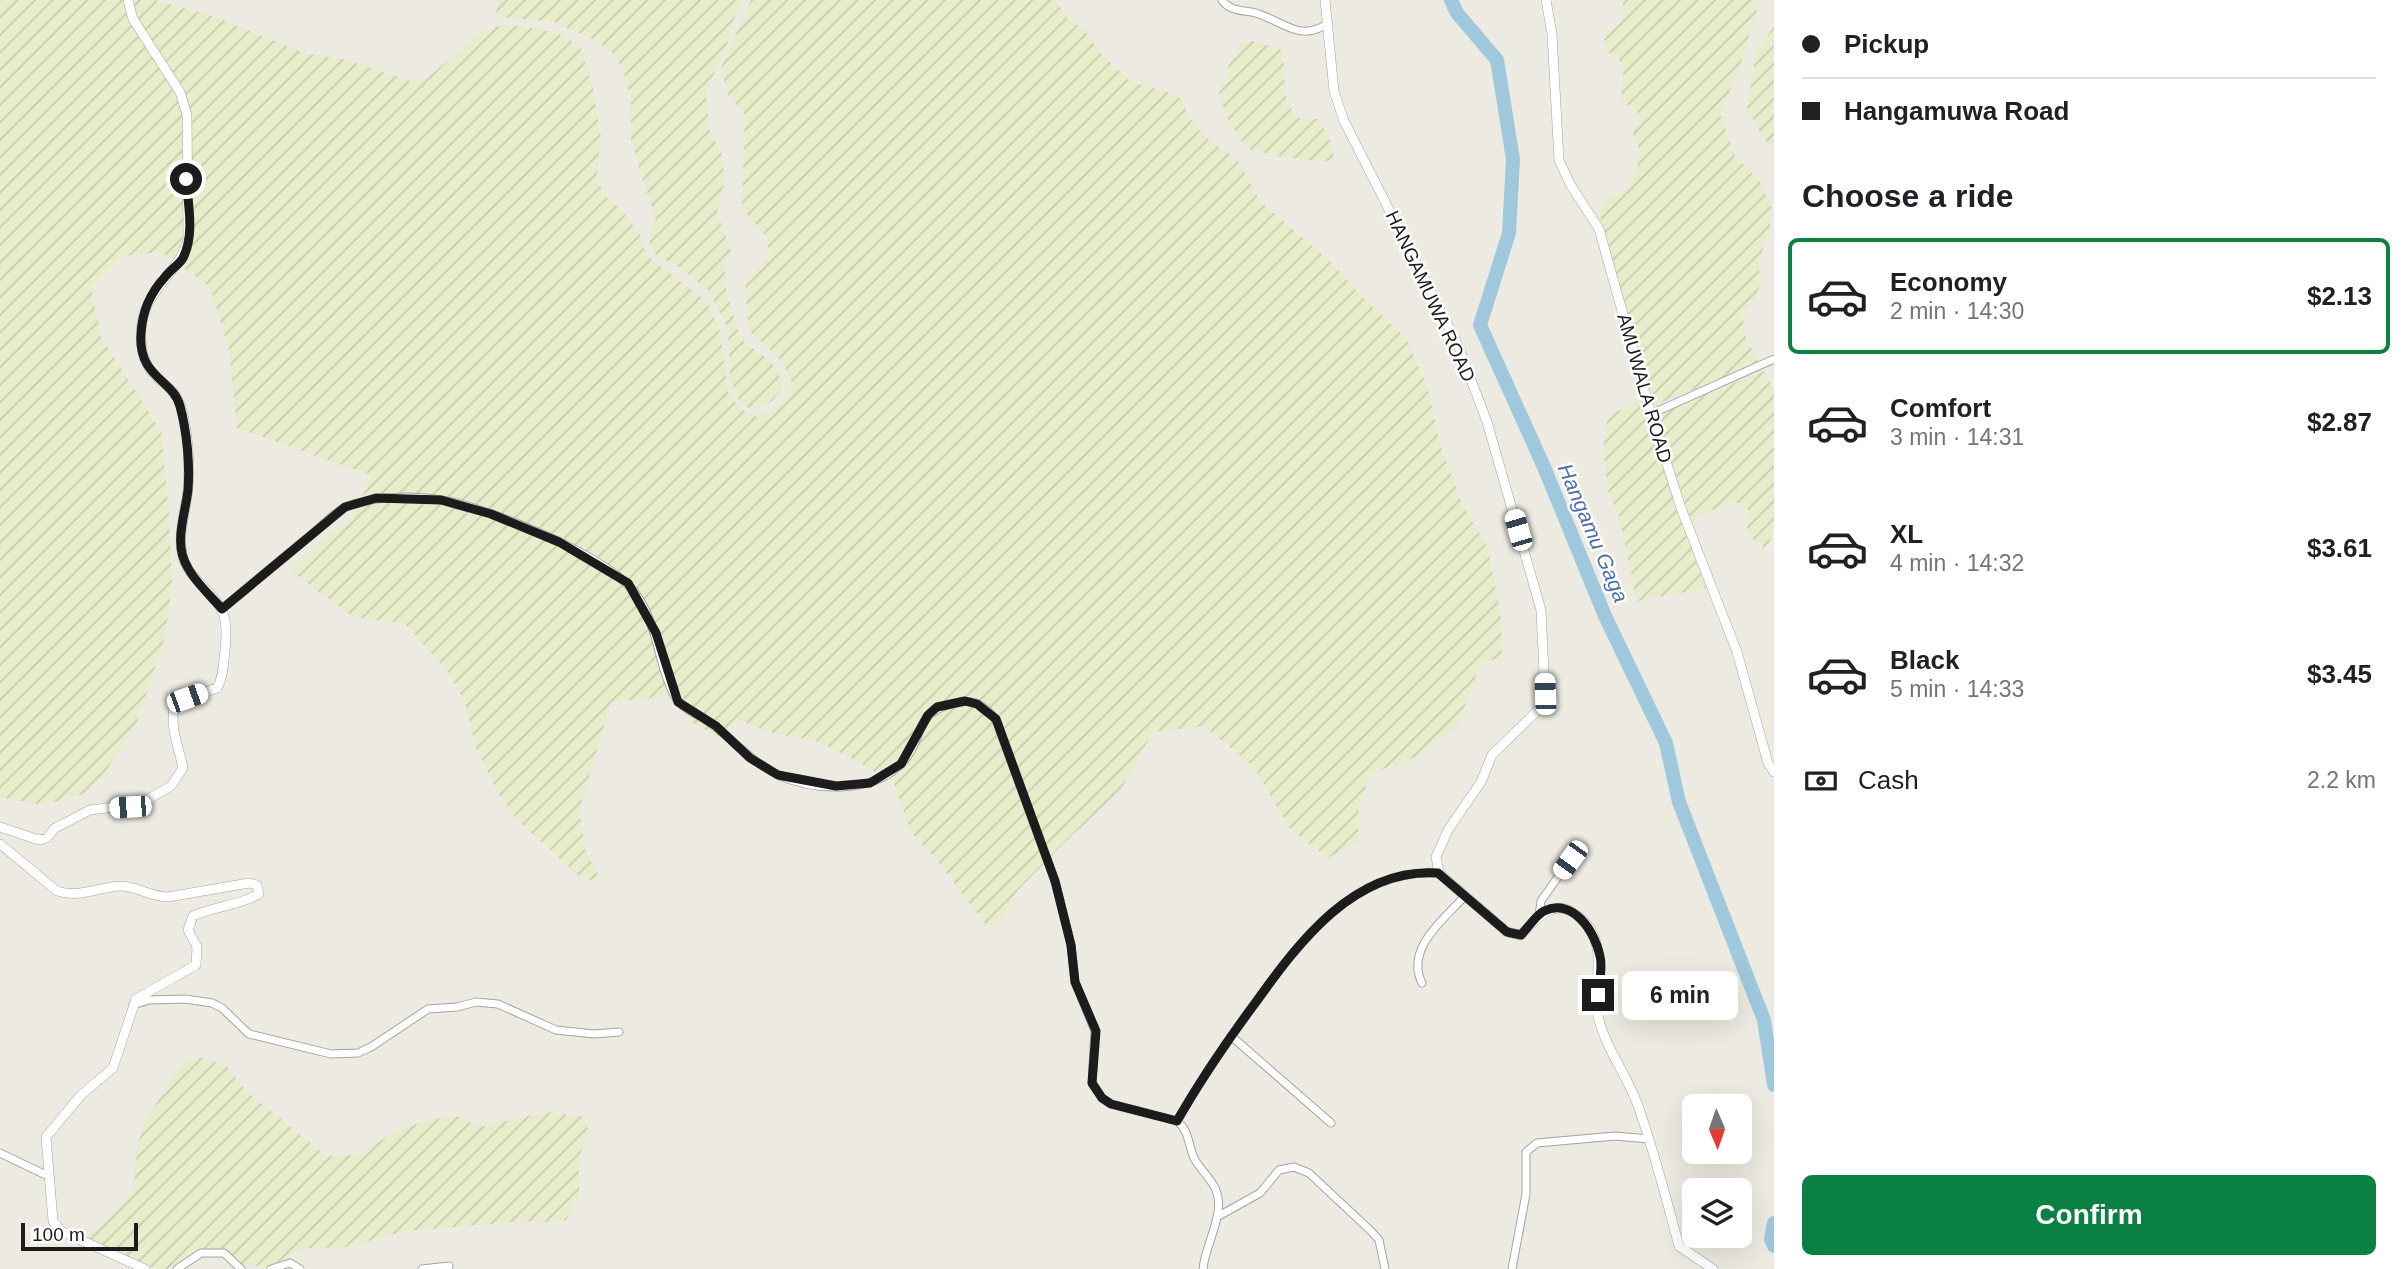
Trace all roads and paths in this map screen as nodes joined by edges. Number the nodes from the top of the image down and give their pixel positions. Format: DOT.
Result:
graph roads {
  1 [pos="128,0"];
  2 [pos="1222,0"];
  3 [pos="1325,0"];
  4 [pos="1546,0"];
  5 [pos="1328,23"];
  6 [pos="1774,359"];
  7 [pos="1651,414"];
  8 [pos="222,609"];
  9 [pos="1774,772"];
  10 [pos="0,827"];
  11 [pos="0,844"];
  12 [pos="1570,860"];
  13 [pos="1438,873"];
  14 [pos="1464,897"];
  15 [pos="1539,916"];
  16 [pos="1422,983"];
  17 [pos="132,1006"];
  18 [pos="619,1032"];
  19 [pos="1231,1035"];
  20 [pos="1177,1121"];
  21 [pos="1331,1122"];
  22 [pos="1649,1139"];
  23 [pos="0,1153"];
  24 [pos="50,1177"];
  25 [pos="1217,1216"];
  26 [pos="449,1266"];
  27 [pos="145,1269"];
  28 [pos="177,1269"];
  29 [pos="241,1269"];
  30 [pos="271,1269"];
  31 [pos="300,1269"];
  32 [pos="422,1269"];
  33 [pos="1203,1269"];
  34 [pos="1385,1269"];
  35 [pos="1512,1269"];
  36 [pos="1713,1269"];
  1 -- 8 [label="street"];
  2 -- 5 [label="street"];
  3 -- 5 [label="street, HANGAMUWA ROAD"];
  4 -- 7 [label="street, AMUWALA ROAD"];
  5 -- 13 [label="street, HANGAMUWA ROAD"];
  6 -- 7 [label="street"];
  7 -- 9 [label="street, AMUWALA ROAD"];
  8 -- 10 [label="street"];
  8 -- 20 [label="street"];
  11 -- 17 [label="street"];
  12 -- 15 [label="street"];
  13 -- 14 [label="street"];
  13 -- 19 [label="street"];
  14 -- 15 [label="street"];
  14 -- 16 [label="street"];
  15 -- 22 [label="street"];
  17 -- 18 [label="street"];
  17 -- 24 [label="street"];
  19 -- 20 [label="street"];
  19 -- 21 [label="street"];
  20 -- 25 [label="street"];
  22 -- 35 [label="street"];
  22 -- 36 [label="street"];
  23 -- 24 [label="street"];
  24 -- 27 [label="street"];
  25 -- 33 [label="street"];
  25 -- 34 [label="street"];
  26 -- 32 [label="street"];
  28 -- 29 [label="street"];
  30 -- 31 [label="street"];
}
